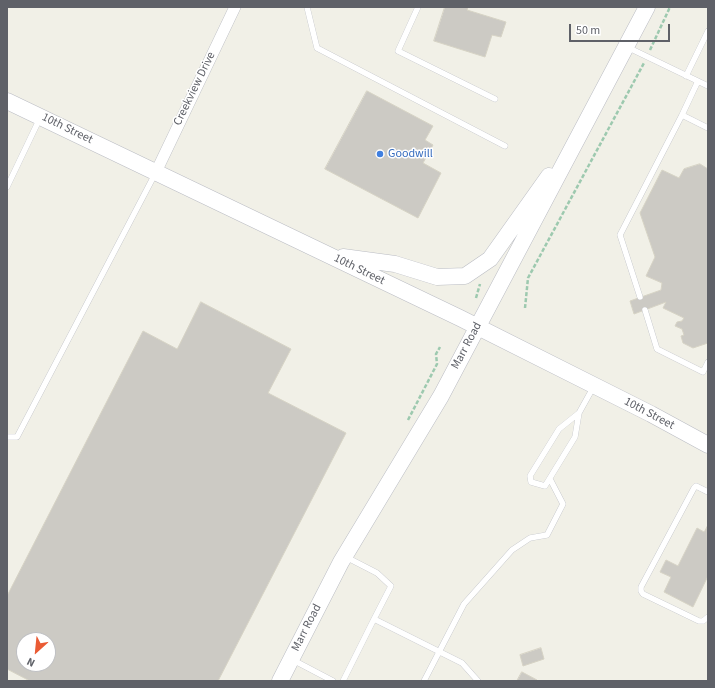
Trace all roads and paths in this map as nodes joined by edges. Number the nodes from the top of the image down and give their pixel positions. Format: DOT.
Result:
graph roads {
  1 [pos="235,7"];
  2 [pos="307,7"];
  3 [pos="418,7"];
  4 [pos="647,7"];
  5 [pos="670,7"];
  6 [pos="708,31"];
  7 [pos="626,47"];
  8 [pos="647,56"];
  9 [pos="686,76"];
  10 [pos="698,81"];
  11 [pos="708,86"];
  12 [pos="495,99"];
  13 [pos="7,101"];
  14 [pos="682,115"];
  15 [pos="590,116"];
  16 [pos="41,117"];
  17 [pos="708,128"];
  18 [pos="505,146"];
  19 [pos="156,172"];
  20 [pos="7,187"];
  21 [pos="327,255"];
  22 [pos="478,278"];
  23 [pos="640,297"];
  24 [pos="476,298"];
  25 [pos="525,308"];
  26 [pos="645,310"];
  27 [pos="478,327"];
  28 [pos="708,362"];
  29 [pos="594,386"];
  30 [pos="579,413"];
  31 [pos="7,437"];
  32 [pos="708,445"];
  33 [pos="550,479"];
  34 [pos="708,492"];
  35 [pos="344,556"];
  36 [pos="708,617"];
  37 [pos="374,619"];
  38 [pos="439,652"];
  39 [pos="291,659"];
  40 [pos="280,681"];
  41 [pos="333,681"];
  42 [pos="343,681"];
  43 [pos="424,681"];
  44 [pos="478,681"];
  1 -- 19 [label="street, Creekview Drive"];
  2 -- 18 [label="lane"];
  3 -- 12 [label="lane"];
  4 -- 7 [label="main road, Marr Road"];
  5 -- 8 [label="path"];
  6 -- 9 [label="lane"];
  7 -- 8 [label="lane"];
  7 -- 15 [label="main road, Marr Road"];
  8 -- 9 [label="lane"];
  8 -- 25 [label="path"];
  9 -- 10 [label="lane"];
  10 -- 11 [label="lane"];
  10 -- 14 [label="lane"];
  13 -- 16 [label="main road, 10th Street"];
  14 -- 17 [label="lane"];
  14 -- 23 [label="lane"];
  15 -- 21 [label="main road"];
  15 -- 27 [label="main road, Marr Road"];
  16 -- 19 [label="main road, 10th Street"];
  16 -- 20 [label="lane"];
  19 -- 21 [label="main road, 10th Street"];
  19 -- 31 [label="lane"];
  21 -- 27 [label="main road, 10th Street"];
  22 -- 24 [label="path"];
  26 -- 28 [label="lane"];
  27 -- 29 [label="main road, 10th Street"];
  27 -- 35 [label="main road, Marr Road"];
  29 -- 30 [label="lane"];
  29 -- 32 [label="main road, 10th Street"];
  30 -- 33 [label="lane"];
  30 -- 33 [label="lane"];
  33 -- 38 [label="lane"];
  34 -- 36 [label="lane"];
  35 -- 37 [label="lane"];
  35 -- 39 [label="main road, Marr Road"];
  37 -- 38 [label="lane"];
  37 -- 42 [label="lane"];
  38 -- 43 [label="lane"];
  38 -- 44 [label="lane"];
  39 -- 40 [label="main road, Marr Road"];
  39 -- 41 [label="lane"];
}
